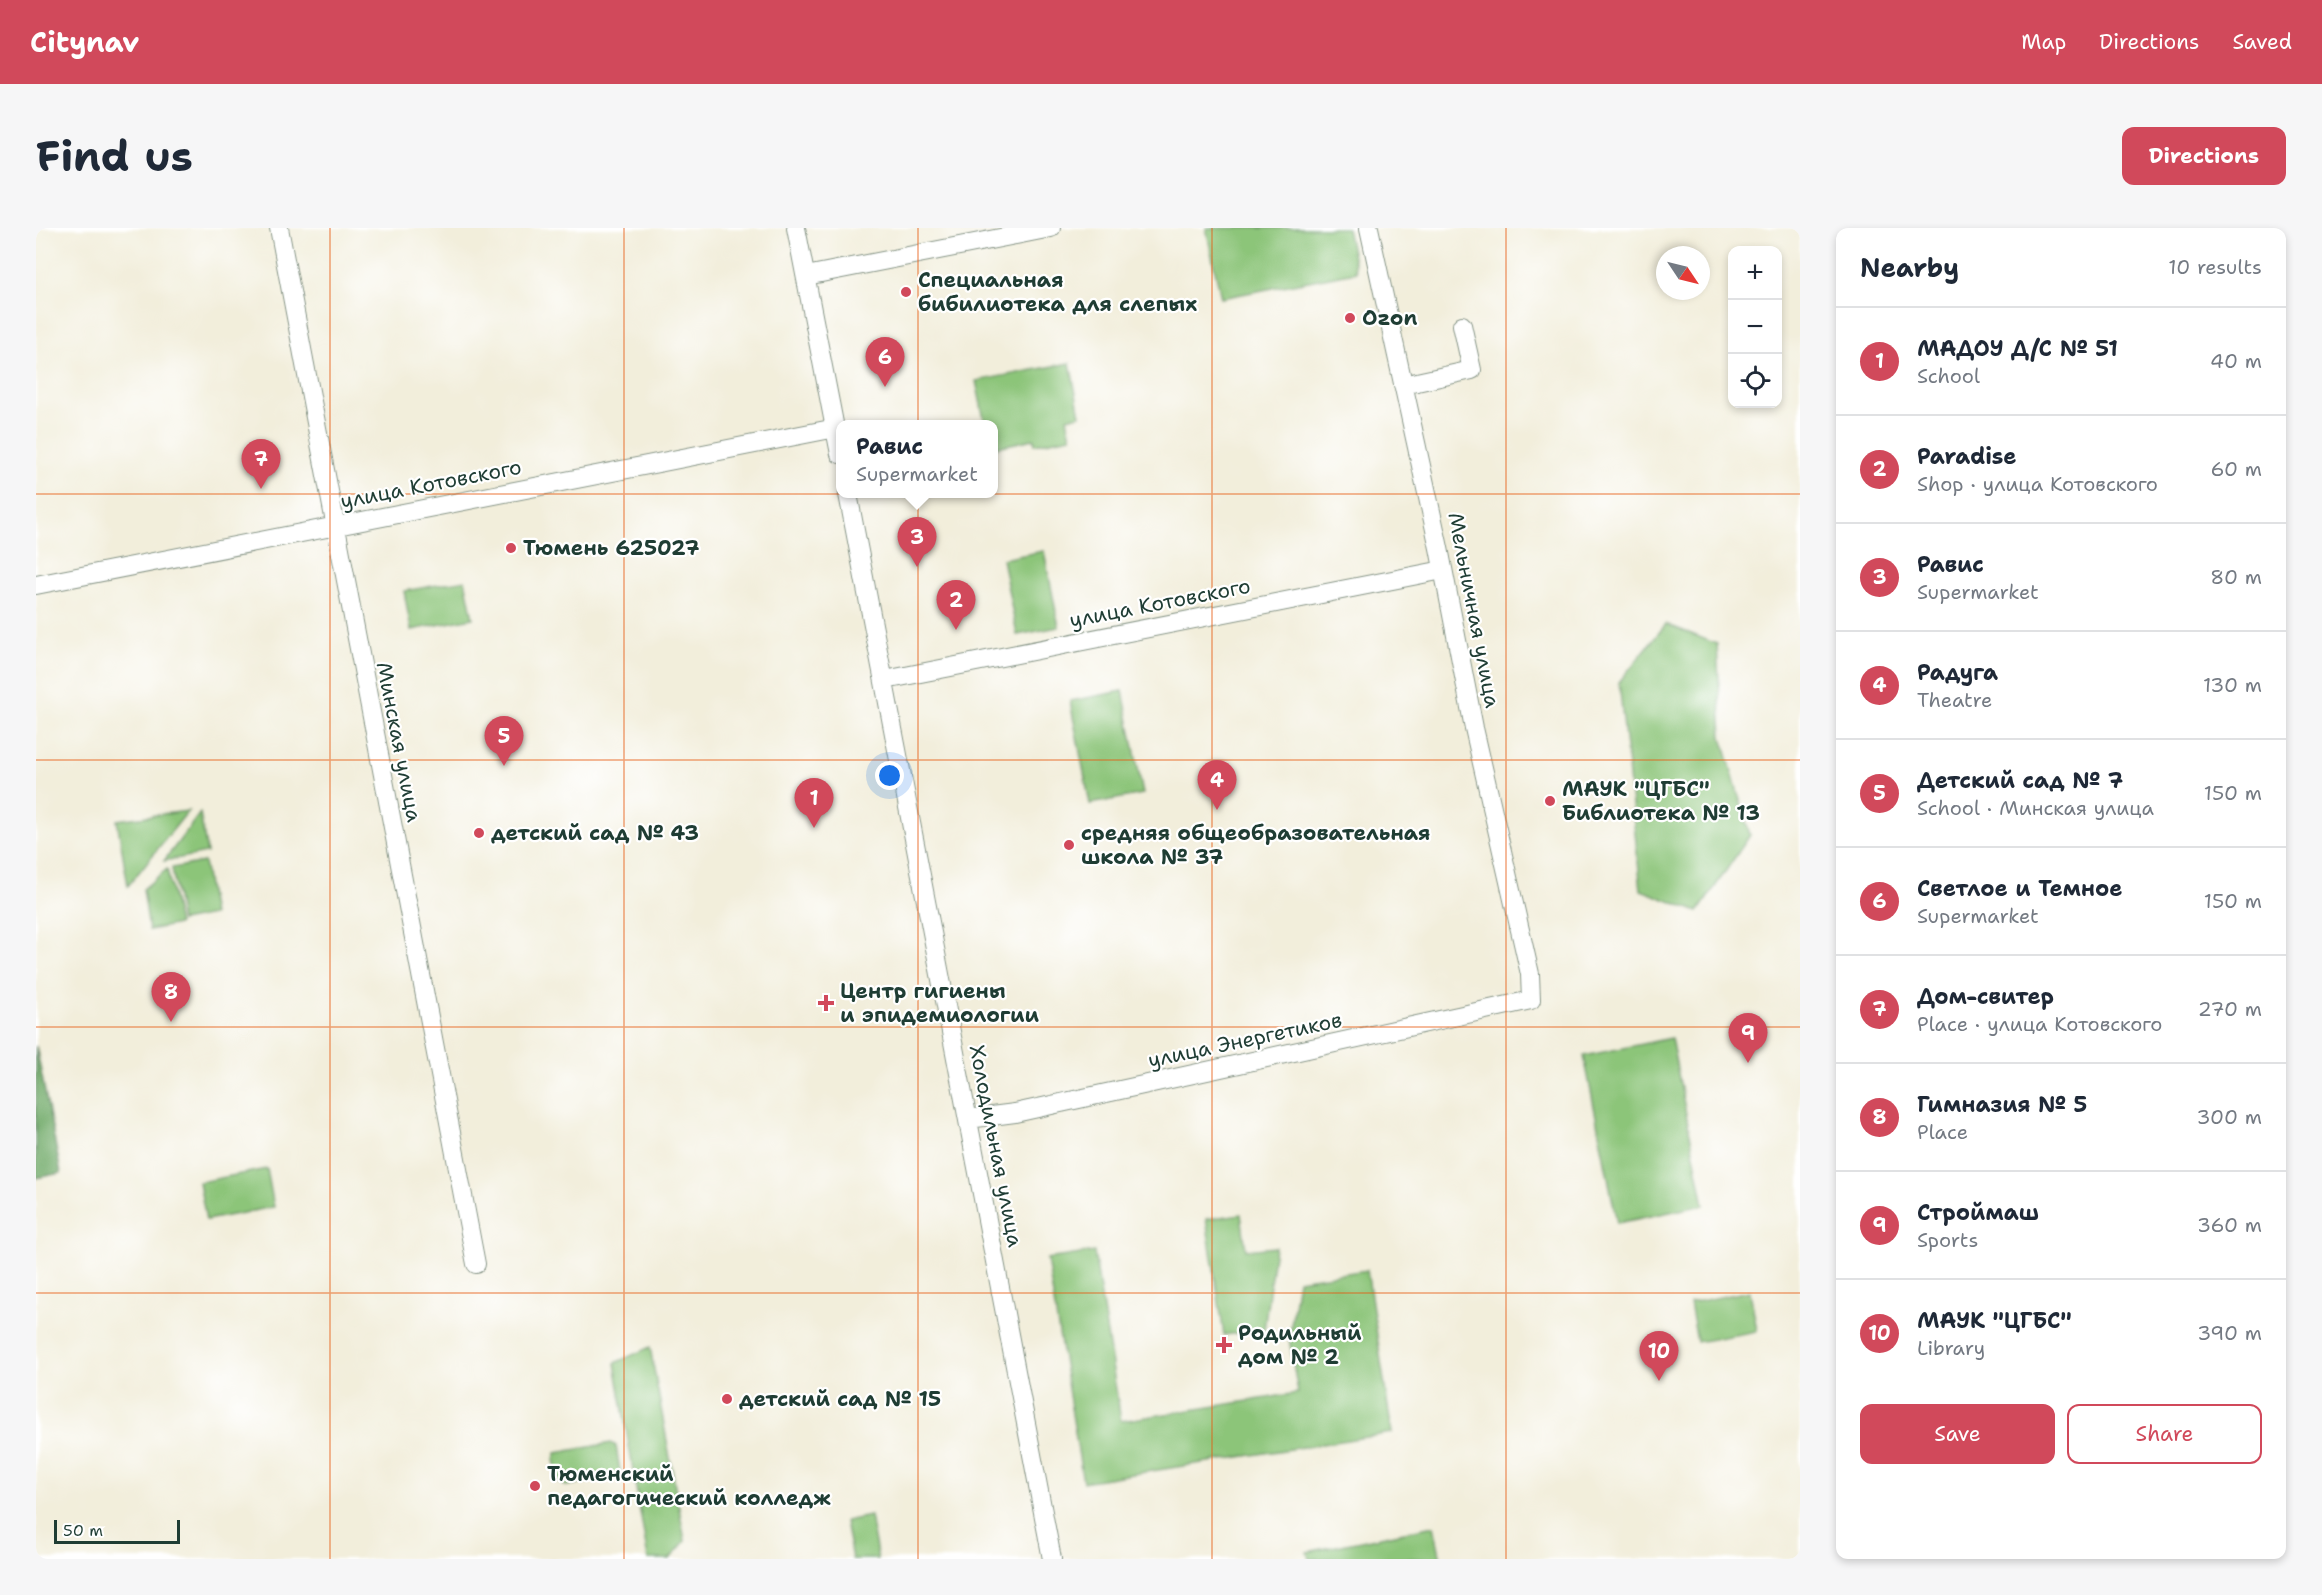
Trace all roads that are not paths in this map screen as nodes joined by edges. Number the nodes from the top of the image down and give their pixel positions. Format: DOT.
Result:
graph roads {
  1 [pos="279,228"];
  2 [pos="796,228"];
  3 [pos="1051,228"];
  4 [pos="1369,228"];
  5 [pos="806,276"];
  6 [pos="1462,325"];
  7 [pos="1403,386"];
  8 [pos="836,428"];
  9 [pos="849,498"];
  10 [pos="336,526"];
  11 [pos="1443,570"];
  12 [pos="36,585"];
  13 [pos="885,680"];
  14 [pos="1531,1000"];
  15 [pos="968,1119"];
  16 [pos="476,1264"];
  17 [pos="1053,1559"];
  1 -- 10 [label="street, Минская улица"];
  2 -- 5 [label="street"];
  3 -- 5 [label="street"];
  4 -- 7 [label="street, Мельничная улица"];
  5 -- 8 [label="street"];
  6 -- 7 [label="street"];
  7 -- 11 [label="street, Мельничная улица"];
  8 -- 10 [label="street, улица Котовского"];
  9 -- 13 [label="street, Холодильная улица"];
  10 -- 12 [label="street, улица Котовского"];
  10 -- 16 [label="street, Минская улица"];
  11 -- 13 [label="street, улица Котовского"];
  11 -- 14 [label="street, Мельничная улица"];
  13 -- 15 [label="street, Холодильная улица"];
  14 -- 15 [label="street, улица Энергетиков"];
  15 -- 17 [label="street, Холодильная улица"];
}
